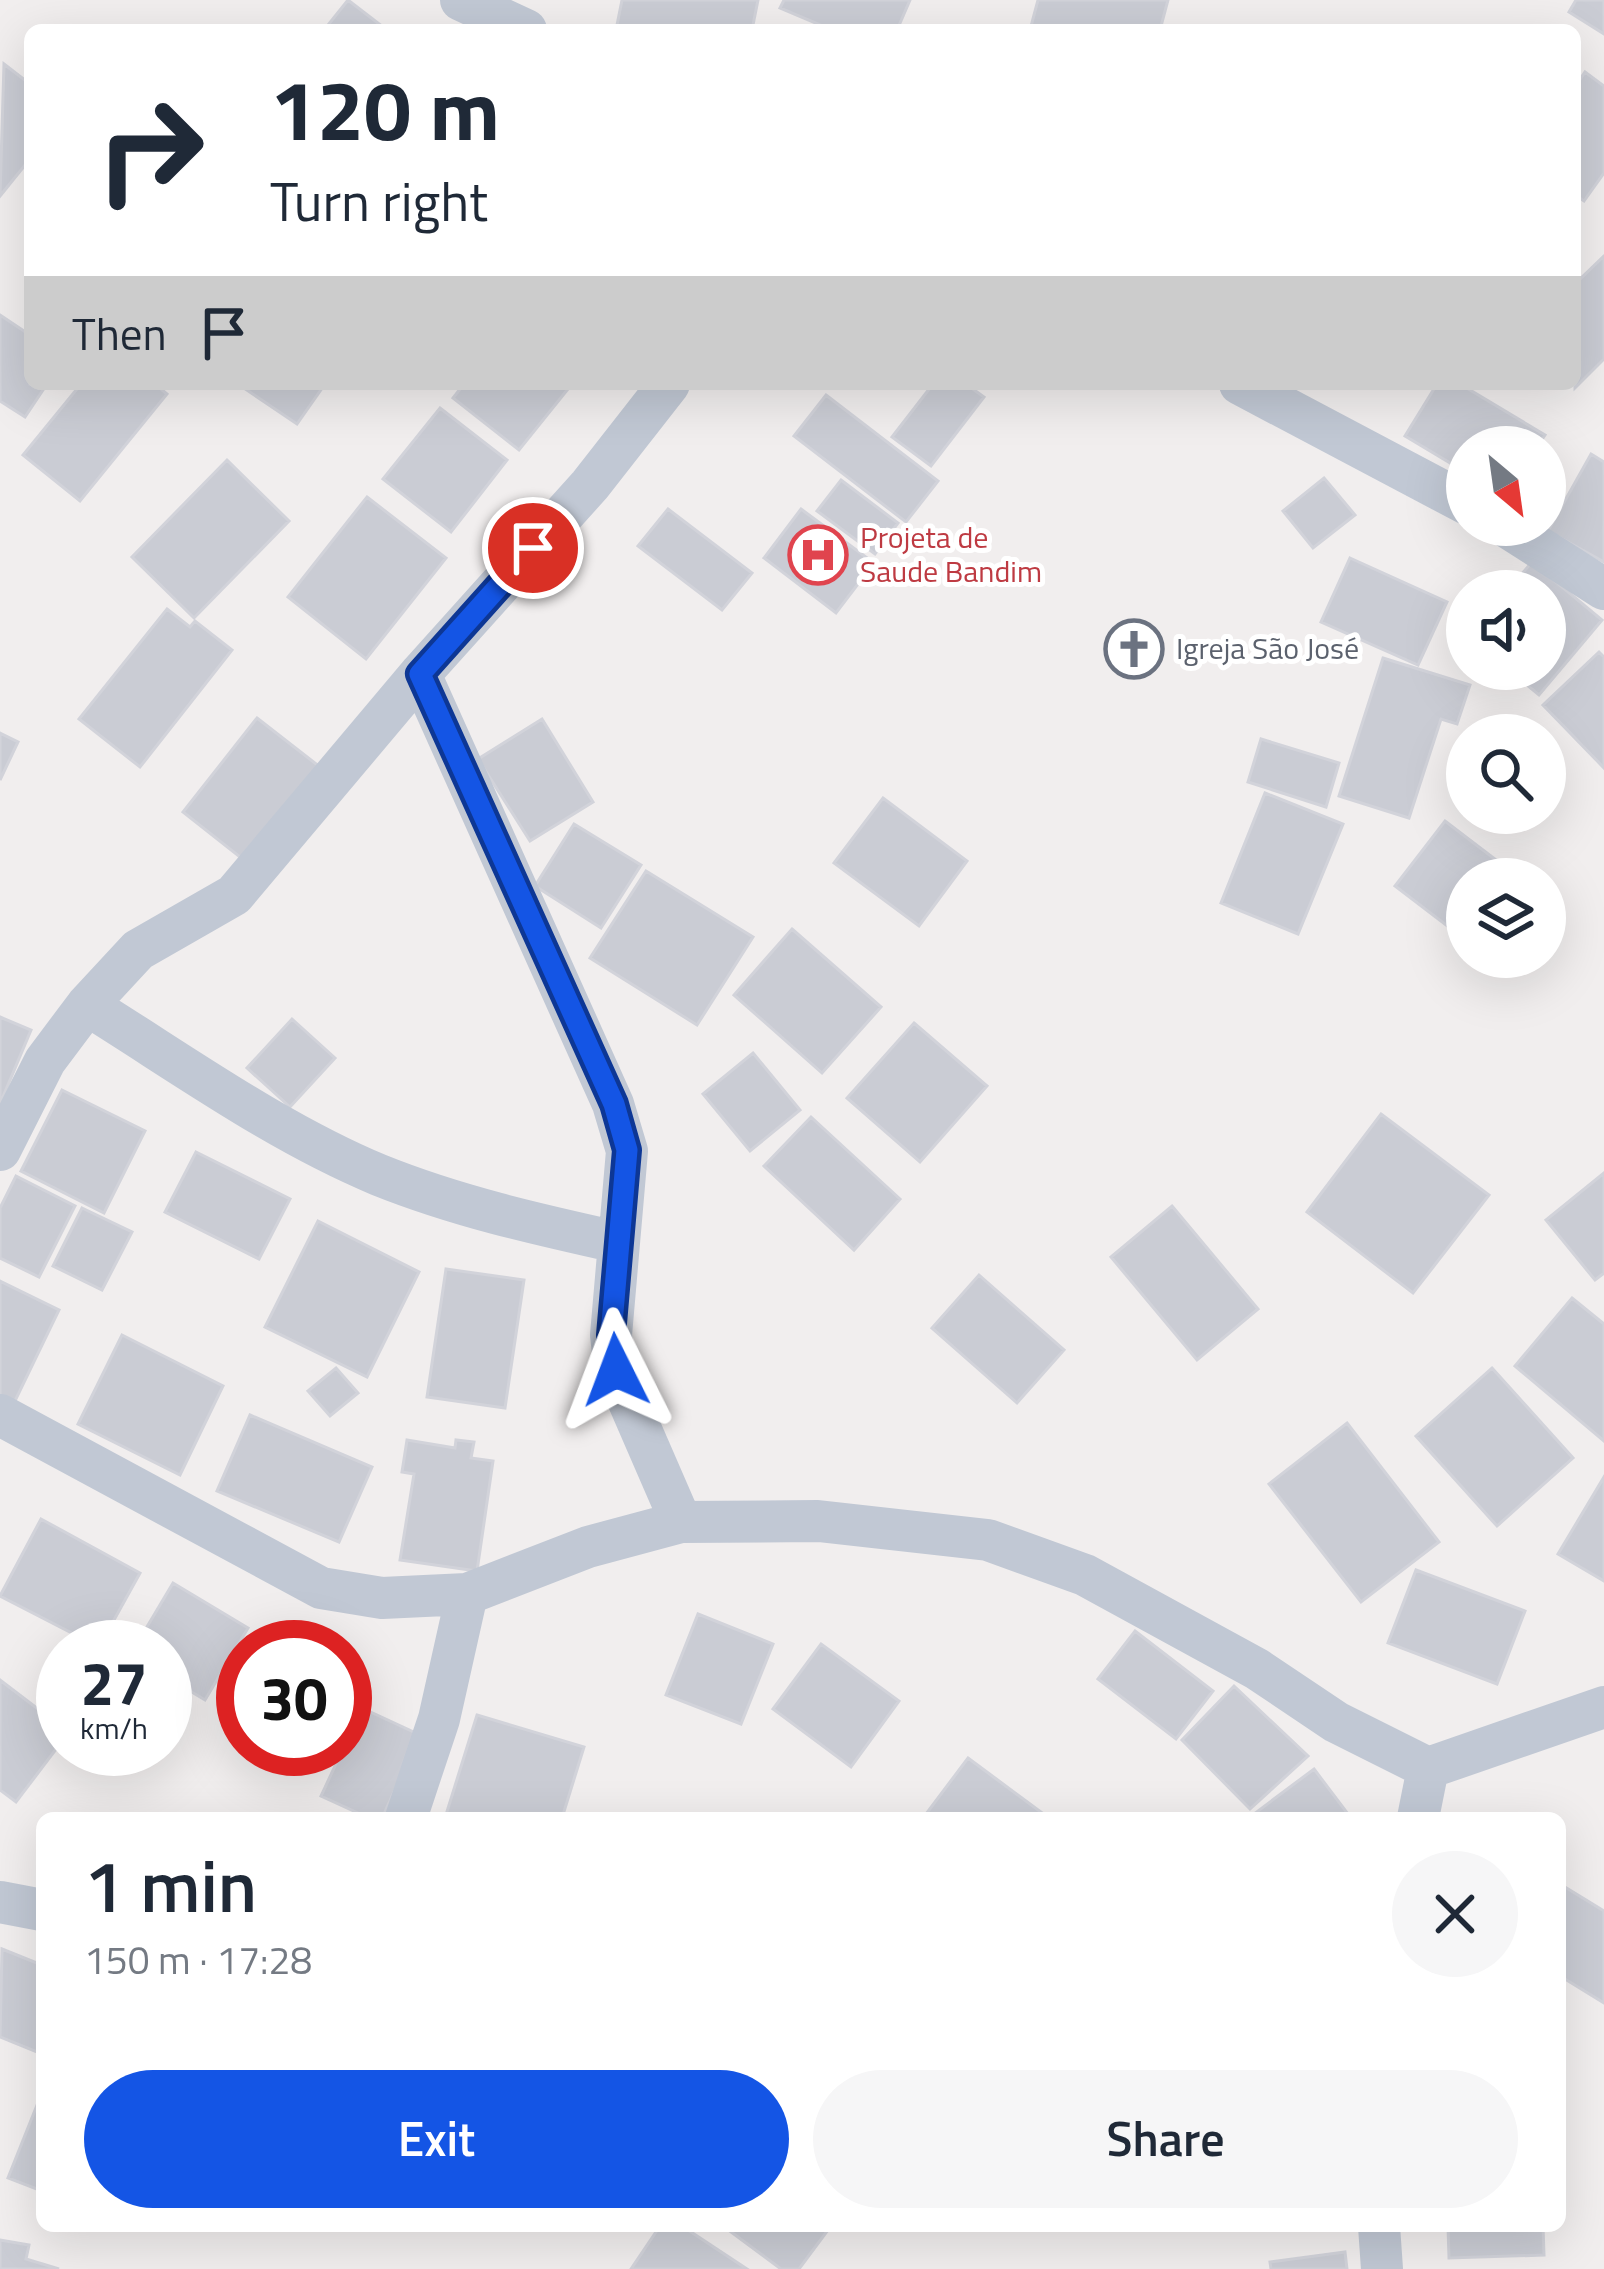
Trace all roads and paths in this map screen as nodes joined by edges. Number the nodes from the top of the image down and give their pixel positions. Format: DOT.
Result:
graph roads {
  1 [pos="461,0"];
  2 [pos="513,24"];
  3 [pos="664,390"];
  4 [pos="1251,390"];
  5 [pos="1446,493"];
  6 [pos="1537,546"];
  7 [pos="1604,589"];
  8 [pos="420,674"];
  9 [pos="87,1005"];
  10 [pos="0,1150"];
  11 [pos="616,1242"];
  12 [pos="0,1415"];
  13 [pos="681,1522"];
  14 [pos="467,1594"];
  15 [pos="1604,1708"];
  16 [pos="1428,1768"];
  17 [pos="408,1812"];
  18 [pos="1419,1812"];
  19 [pos="0,1903"];
  20 [pos="36,1909"];
  21 [pos="1379,2232"];
  22 [pos="1382,2269"];
  1 -- 2 [label="street"];
  3 -- 8 [label="street"];
  4 -- 5 [label="street"];
  6 -- 7 [label="street"];
  8 -- 9 [label="street"];
  8 -- 11 [label="street"];
  9 -- 10 [label="street"];
  9 -- 11 [label="street"];
  11 -- 13 [label="street"];
  12 -- 14 [label="street"];
  13 -- 14 [label="street"];
  13 -- 16 [label="street"];
  14 -- 17 [label="street"];
  15 -- 16 [label="street"];
  16 -- 18 [label="street"];
  19 -- 20 [label="street"];
  21 -- 22 [label="street"];
}
